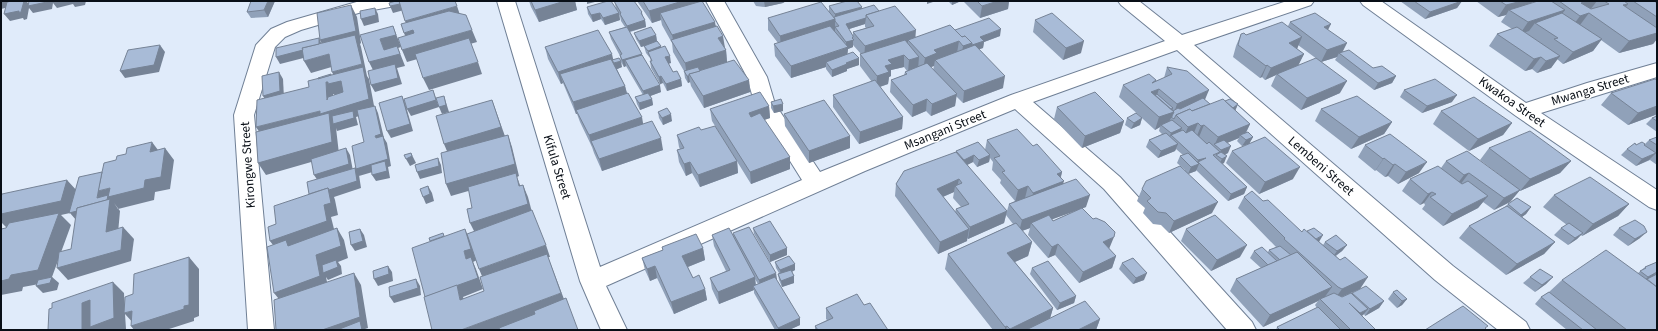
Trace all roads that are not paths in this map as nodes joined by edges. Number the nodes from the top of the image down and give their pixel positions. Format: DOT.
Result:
graph roads {
  1 [pos="395,1"];
  2 [pos="506,1"];
  3 [pos="715,1"];
  4 [pos="1127,1"];
  5 [pos="1305,1"];
  6 [pos="1369,1"];
  7 [pos="1180,43"];
  8 [pos="1657,70"];
  9 [pos="1018,100"];
  10 [pos="1523,111"];
  11 [pos="816,183"];
  12 [pos="1657,201"];
  13 [pos="592,281"];
  14 [pos="261,330"];
  15 [pos="614,330"];
  16 [pos="1242,330"];
  17 [pos="1517,330"];
  1 -- 14 [label="street, Kirongwe Street"];
  2 -- 13 [label="street, Kifula Street"];
  3 -- 11 [label="street"];
  4 -- 7 [label="street, Lembeni Street"];
  5 -- 7 [label="street, Msangani Street"];
  6 -- 10 [label="street, Kwakoa Street"];
  7 -- 9 [label="street, Msangani Street"];
  7 -- 17 [label="street, Lembeni Street"];
  8 -- 10 [label="street, Mwanga Street"];
  9 -- 11 [label="street, Msangani Street"];
  9 -- 16 [label="street"];
  10 -- 12 [label="street, Kwakoa Street"];
  11 -- 13 [label="street, Msangani Street"];
  13 -- 15 [label="street, Kifula Street"];
}
